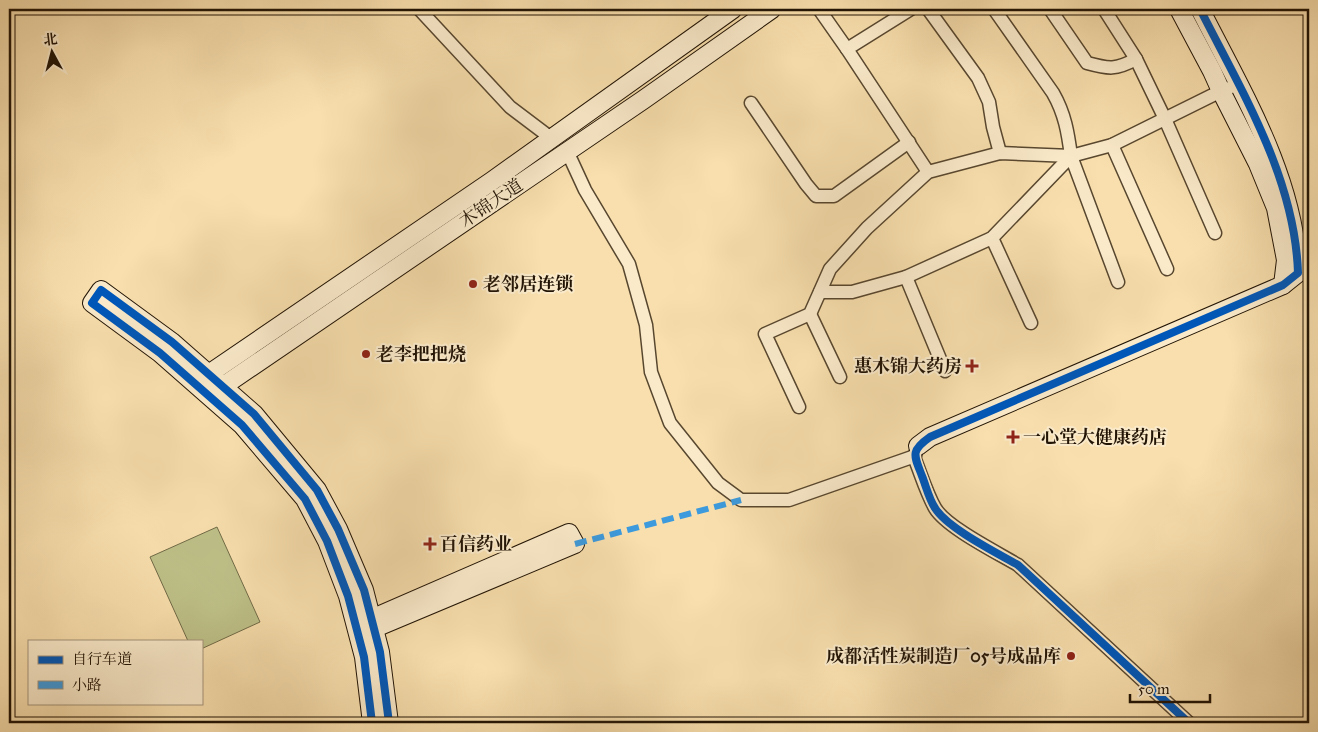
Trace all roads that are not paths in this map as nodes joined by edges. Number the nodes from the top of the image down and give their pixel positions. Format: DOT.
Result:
graph roads {
  1 [pos="419,9"];
  2 [pos="733,9"];
  3 [pos="772,9"];
  4 [pos="819,9"];
  5 [pos="911,9"];
  6 [pos="928,9"];
  7 [pos="994,9"];
  8 [pos="1050,9"];
  9 [pos="1104,9"];
  10 [pos="1179,9"];
  11 [pos="1200,9"];
  12 [pos="847,49"];
  13 [pos="1136,59"];
  14 [pos="1239,86"];
  15 [pos="1221,91"];
  16 [pos="751,103"];
  17 [pos="1165,119"];
  18 [pos="551,138"];
  19 [pos="909,142"];
  20 [pos="1112,145"];
  21 [pos="567,151"];
  22 [pos="1000,153"];
  23 [pos="1072,156"];
  24 [pos="928,172"];
  25 [pos="1215,233"];
  26 [pos="992,238"];
  27 [pos="1167,269"];
  28 [pos="906,276"];
  29 [pos="1118,282"];
  30 [pos="1283,285"];
  31 [pos="820,292"];
  32 [pos="810,314"];
  33 [pos="1031,323"];
  34 [pos="945,371"];
  35 [pos="840,378"];
  36 [pos="202,379"];
  37 [pos="216,391"];
  38 [pos="799,407"];
  39 [pos="916,451"];
  40 [pos="365,627"];
  41 [pos="372,723"];
  42 [pos="388,723"];
  43 [pos="1189,723"];
  1 -- 18 [label="street"];
  2 -- 18 [label="street, 木锦大道"];
  3 -- 21 [label="street, 木锦大道"];
  4 -- 12 [label="street"];
  5 -- 12 [label="street"];
  6 -- 22 [label="street"];
  7 -- 23 [label="street"];
  8 -- 13 [label="street"];
  9 -- 13 [label="street"];
  10 -- 15 [label="street"];
  11 -- 14 [label="street"];
  12 -- 19 [label="street"];
  13 -- 17 [label="street"];
  14 -- 15 [label="street"];
  14 -- 30 [label="street"];
  15 -- 17 [label="street"];
  15 -- 30 [label="street"];
  16 -- 19 [label="street"];
  17 -- 20 [label="street"];
  17 -- 25 [label="street"];
  18 -- 36 [label="street, 木锦大道"];
  19 -- 24 [label="street"];
  20 -- 23 [label="street"];
  20 -- 27 [label="street"];
  21 -- 37 [label="street, 木锦大道"];
  21 -- 39 [label="street"];
  22 -- 23 [label="street"];
  22 -- 24 [label="street"];
  23 -- 26 [label="street"];
  23 -- 29 [label="street"];
  24 -- 31 [label="street"];
  26 -- 28 [label="street"];
  26 -- 33 [label="street"];
  28 -- 31 [label="street"];
  28 -- 34 [label="street"];
  30 -- 39 [label="street"];
  31 -- 32 [label="street"];
  32 -- 35 [label="street"];
  32 -- 38 [label="street"];
  36 -- 36 [label="street"];
  36 -- 37 [label="street"];
  37 -- 40 [label="street"];
  39 -- 43 [label="street"];
  40 -- 40 [label="street"];
  40 -- 41 [label="street"];
  40 -- 42 [label="street"];
}
